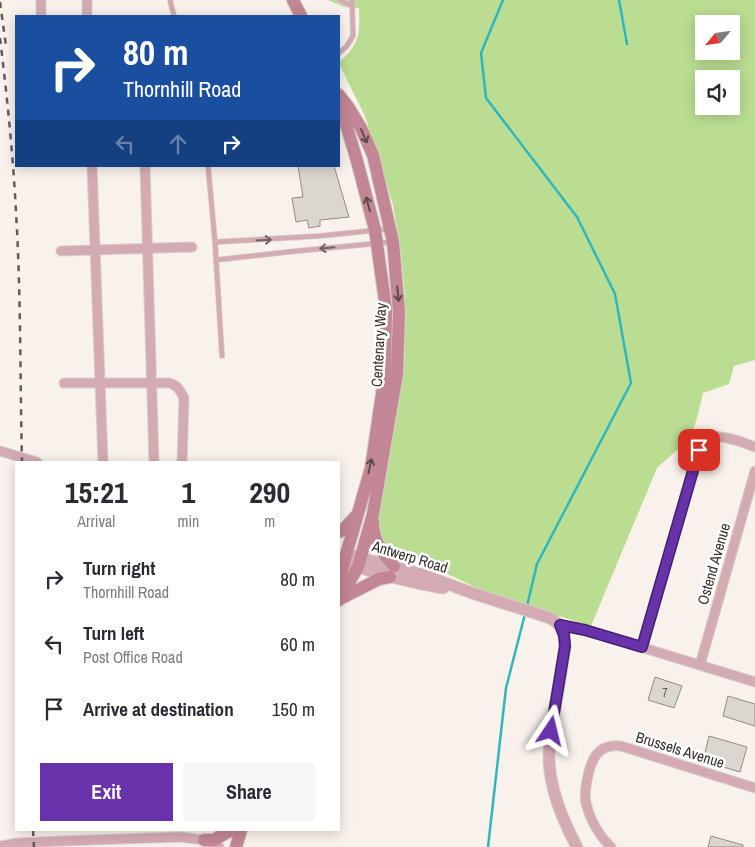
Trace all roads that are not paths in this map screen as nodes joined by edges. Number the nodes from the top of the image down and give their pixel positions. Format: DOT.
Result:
graph roads {
  1 [pos="41,0"];
  2 [pos="87,0"];
  3 [pos="170,0"];
  4 [pos="293,0"];
  5 [pos="339,0"];
  6 [pos="352,0"];
  7 [pos="352,6"];
  8 [pos="41,15"];
  9 [pos="87,15"];
  10 [pos="174,15"];
  11 [pos="300,15"];
  12 [pos="340,51"];
  13 [pos="340,96"];
  14 [pos="340,104"];
  15 [pos="92,167"];
  16 [pos="145,167"];
  17 [pos="208,167"];
  18 [pos="390,229"];
  19 [pos="375,230"];
  20 [pos="215,242"];
  21 [pos="393,242"];
  22 [pos="378,244"];
  23 [pos="192,247"];
  24 [pos="148,249"];
  25 [pos="95,250"];
  26 [pos="61,251"];
  27 [pos="216,260"];
  28 [pos="222,356"];
  29 [pos="64,383"];
  30 [pos="100,383"];
  31 [pos="152,383"];
  32 [pos="755,447"];
  33 [pos="0,451"];
  34 [pos="34,461"];
  35 [pos="103,461"];
  36 [pos="154,461"];
  37 [pos="182,461"];
  38 [pos="755,471"];
  39 [pos="358,513"];
  40 [pos="373,514"];
  41 [pos="340,531"];
  42 [pos="342,557"];
  43 [pos="359,562"];
  44 [pos="392,571"];
  45 [pos="340,575"];
  46 [pos="340,598"];
  47 [pos="340,599"];
  48 [pos="560,625"];
  49 [pos="642,647"];
  50 [pos="700,665"];
  51 [pos="755,682"];
  52 [pos="755,788"];
  53 [pos="229,831"];
  54 [pos="241,831"];
  55 [pos="201,842"];
  56 [pos="0,846"];
  57 [pos="219,847"];
  58 [pos="236,847"];
  59 [pos="577,847"];
  60 [pos="611,847"];
  1 -- 8 [label="street"];
  2 -- 9 [label="street"];
  3 -- 10 [label="lane"];
  4 -- 11 [label="main road"];
  5 -- 7 [label="lane"];
  6 -- 7 [label="lane"];
  7 -- 12 [label="lane"];
  13 -- 18 [label="main road, Centenary Way, one-way"];
  19 -- 14 [label="main road, Centenary Way, one-way"];
  15 -- 25 [label="street"];
  16 -- 24 [label="street"];
  17 -- 20 [label="lane"];
  18 -- 19 [label="lane"];
  18 -- 21 [label="main road, Centenary Way"];
  20 -- 19 [label="lane, one-way"];
  19 -- 22 [label="main road, Centenary Way"];
  20 -- 27 [label="lane"];
  21 -- 22 [label="lane"];
  21 -- 40 [label="main road, Centenary Way, one-way"];
  22 -- 27 [label="lane, one-way"];
  39 -- 22 [label="main road, Centenary Way, one-way"];
  23 -- 24 [label="street"];
  24 -- 25 [label="street"];
  24 -- 31 [label="street"];
  25 -- 26 [label="street"];
  25 -- 30 [label="street"];
  27 -- 28 [label="lane"];
  29 -- 30 [label="street"];
  30 -- 31 [label="street"];
  30 -- 35 [label="street"];
  31 -- 36 [label="street"];
  31 -- 37 [label="street"];
  32 -- 49 [label="street"];
  33 -- 34 [label="street"];
  38 -- 50 [label="street, Ostend Avenue"];
  39 -- 41 [label="main road"];
  39 -- 42 [label="main road, Centenary Way"];
  40 -- 43 [label="main road, Centenary Way"];
  40 -- 44 [label="main road"];
  42 -- 43 [label="street, Antwerp Road"];
  42 -- 45 [label="main road, Centenary Way"];
  43 -- 44 [label="street, Antwerp Road"];
  43 -- 46 [label="main road, Centenary Way"];
  44 -- 47 [label="main road"];
  44 -- 48 [label="street, Antwerp Road"];
  48 -- 49 [label="street"];
  48 -- 59 [label="street"];
  49 -- 50 [label="street"];
  50 -- 51 [label="street"];
  52 -- 60 [label="street, Brussels Avenue"];
  53 -- 55 [label="main road"];
  54 -- 58 [label="main road"];
  55 -- 56 [label="street"];
  55 -- 57 [label="street"];
}
